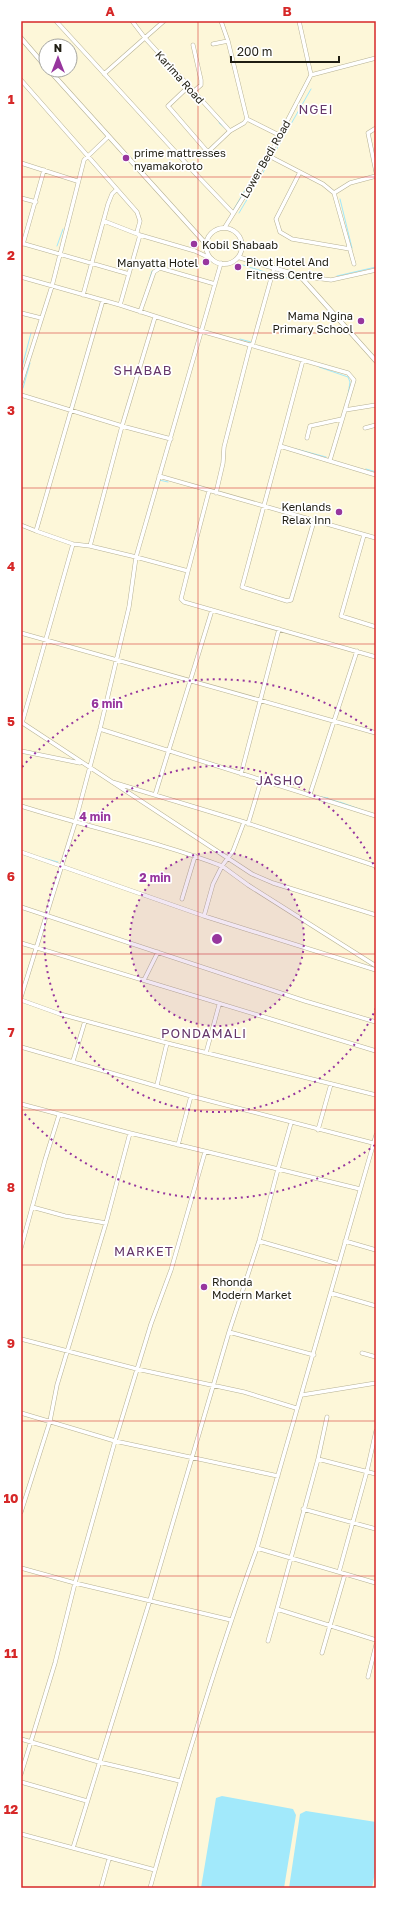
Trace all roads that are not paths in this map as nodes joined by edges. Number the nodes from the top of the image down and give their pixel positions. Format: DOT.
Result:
graph roads {
  1 [pos="56,21"];
  2 [pos="132,21"];
  3 [pos="164,21"];
  4 [pos="221,21"];
  5 [pos="300,21"];
  6 [pos="21,38"];
  7 [pos="145,38"];
  8 [pos="228,41"];
  9 [pos="214,44"];
  10 [pos="193,45"];
  11 [pos="38,58"];
  12 [pos="376,58"];
  13 [pos="104,74"];
  14 [pos="311,74"];
  15 [pos="56,78"];
  16 [pos="21,80"];
  17 [pos="188,87"];
  18 [pos="193,92"];
  19 [pos="247,119"];
  20 [pos="376,128"];
  21 [pos="230,131"];
  22 [pos="279,135"];
  23 [pos="108,137"];
  24 [pos="88,156"];
  25 [pos="269,156"];
  26 [pos="21,163"];
  27 [pos="44,170"];
  28 [pos="300,172"];
  29 [pos="376,172"];
  30 [pos="376,176"];
  31 [pos="78,181"];
  32 [pos="116,190"];
  33 [pos="334,193"];
  34 [pos="21,198"];
  35 [pos="36,202"];
  36 [pos="233,213"];
  37 [pos="104,220"];
  38 [pos="225,227"];
  39 [pos="139,233"];
  40 [pos="22,243"];
  41 [pos="206,244"];
  42 [pos="350,249"];
  43 [pos="59,254"];
  44 [pos="238,257"];
  45 [pos="212,259"];
  46 [pos="221,263"];
  47 [pos="92,264"];
  48 [pos="354,264"];
  49 [pos="274,268"];
  50 [pos="376,270"];
  51 [pos="129,274"];
  52 [pos="300,276"];
  53 [pos="21,277"];
  54 [pos="215,284"];
  55 [pos="52,286"];
  56 [pos="83,295"];
  57 [pos="103,300"];
  58 [pos="120,305"];
  59 [pos="140,312"];
  60 [pos="21,313"];
  61 [pos="41,318"];
  62 [pos="155,318"];
  63 [pos="201,331"];
  64 [pos="250,346"];
  65 [pos="303,360"];
  66 [pos="376,361"];
  67 [pos="21,383"];
  68 [pos="21,395"];
  69 [pos="376,405"];
  70 [pos="71,409"];
  71 [pos="345,410"];
  72 [pos="342,419"];
  73 [pos="376,425"];
  74 [pos="122,426"];
  75 [pos="365,428"];
  76 [pos="307,438"];
  77 [pos="171,439"];
  78 [pos="280,446"];
  79 [pos="330,460"];
  80 [pos="376,474"];
  81 [pos="159,476"];
  82 [pos="209,491"];
  83 [pos="216,493"];
  84 [pos="265,506"];
  85 [pos="314,521"];
  86 [pos="21,525"];
  87 [pos="36,531"];
  88 [pos="364,535"];
  89 [pos="376,538"];
  90 [pos="73,544"];
  91 [pos="90,546"];
  92 [pos="136,557"];
  93 [pos="188,572"];
  94 [pos="212,610"];
  95 [pos="376,627"];
  96 [pos="279,629"];
  97 [pos="21,633"];
  98 [pos="46,641"];
  99 [pos="356,651"];
  100 [pos="376,657"];
  101 [pos="117,660"];
  102 [pos="190,681"];
  103 [pos="261,699"];
  104 [pos="334,720"];
  105 [pos="22,723"];
  106 [pos="100,730"];
  107 [pos="376,734"];
  108 [pos="21,750"];
  109 [pos="168,752"];
  110 [pos="83,764"];
  111 [pos="89,768"];
  112 [pos="241,774"];
  113 [pos="107,780"];
  114 [pos="261,781"];
  115 [pos="310,794"];
  116 [pos="155,795"];
  117 [pos="21,806"];
  118 [pos="376,816"];
  119 [pos="244,822"];
  120 [pos="75,823"];
  121 [pos="248,824"];
  122 [pos="21,852"];
  123 [pos="195,856"];
  124 [pos="228,859"];
  125 [pos="62,866"];
  126 [pos="222,866"];
  127 [pos="376,866"];
  128 [pos="182,899"];
  129 [pos="21,907"];
  130 [pos="46,915"];
  131 [pos="376,915"];
  132 [pos="204,916"];
  133 [pos="21,943"];
  134 [pos="36,947"];
  135 [pos="158,952"];
  136 [pos="376,966"];
  137 [pos="376,970"];
  138 [pos="144,980"];
  139 [pos="21,998"];
  140 [pos="219,1004"];
  141 [pos="85,1021"];
  142 [pos="376,1022"];
  143 [pos="167,1043"];
  144 [pos="21,1047"];
  145 [pos="376,1051"];
  146 [pos="206,1053"];
  147 [pos="73,1061"];
  148 [pos="332,1084"];
  149 [pos="157,1086"];
  150 [pos="376,1095"];
  151 [pos="191,1096"];
  152 [pos="21,1104"];
  153 [pos="59,1115"];
  154 [pos="291,1123"];
  155 [pos="318,1130"];
  156 [pos="130,1133"];
  157 [pos="376,1136"];
  158 [pos="373,1143"];
  159 [pos="178,1145"];
  160 [pos="374,1148"];
  161 [pos="205,1152"];
  162 [pos="278,1169"];
  163 [pos="360,1189"];
  164 [pos="32,1206"];
  165 [pos="106,1223"];
  166 [pos="259,1241"];
  167 [pos="345,1241"];
  168 [pos="21,1248"];
  169 [pos="376,1250"];
  170 [pos="339,1264"];
  171 [pos="331,1292"];
  172 [pos="376,1306"];
  173 [pos="229,1332"];
  174 [pos="21,1339"];
  175 [pos="68,1351"];
  176 [pos="362,1352"];
  177 [pos="314,1355"];
  178 [pos="376,1357"];
  179 [pos="137,1369"];
  180 [pos="376,1383"];
  181 [pos="214,1386"];
  182 [pos="302,1395"];
  183 [pos="296,1408"];
  184 [pos="21,1413"];
  185 [pos="327,1417"];
  186 [pos="50,1421"];
  187 [pos="376,1431"];
  188 [pos="115,1441"];
  189 [pos="192,1458"];
  190 [pos="318,1459"];
  191 [pos="367,1471"];
  192 [pos="376,1474"];
  193 [pos="278,1476"];
  194 [pos="303,1509"];
  195 [pos="21,1512"];
  196 [pos="353,1522"];
  197 [pos="376,1528"];
  198 [pos="257,1548"];
  199 [pos="290,1558"];
  200 [pos="21,1568"];
  201 [pos="339,1572"];
  202 [pos="345,1574"];
  203 [pos="74,1583"];
  204 [pos="376,1583"];
  205 [pos="150,1600"];
  206 [pos="276,1609"];
  207 [pos="231,1620"];
  208 [pos="330,1626"];
  209 [pos="376,1640"];
  210 [pos="268,1641"];
  211 [pos="376,1645"];
  212 [pos="322,1653"];
  213 [pos="368,1677"];
  214 [pos="21,1739"];
  215 [pos="30,1742"];
  216 [pos="99,1762"];
  217 [pos="21,1774"];
  218 [pos="180,1781"];
  219 [pos="21,1782"];
  220 [pos="87,1801"];
  221 [pos="21,1834"];
  222 [pos="73,1848"];
  223 [pos="109,1859"];
  224 [pos="155,1870"];
  225 [pos="101,1888"];
  226 [pos="150,1888"];
  1 -- 13 [label="street"];
  2 -- 7 [label="street, Karima Road"];
  3 -- 7 [label="street"];
  4 -- 8 [label="street"];
  5 -- 14 [label="street"];
  6 -- 11 [label="street"];
  7 -- 13 [label="street"];
  7 -- 17 [label="street, Karima Road"];
  8 -- 9 [label="street"];
  8 -- 19 [label="street"];
  10 -- 18 [label="street"];
  12 -- 14 [label="street"];
  13 -- 36 [label="street"];
  14 -- 22 [label="street, Lower Bedi Road"];
  15 -- 23 [label="street"];
  16 -- 24 [label="street"];
  17 -- 18 [label="street, Karima Road"];
  17 -- 21 [label="street"];
  18 -- 21 [label="street, Karima Road"];
  19 -- 21 [label="street"];
  19 -- 22 [label="street"];
  20 -- 29 [label="street"];
  22 -- 25 [label="street, Lower Bedi Road"];
  23 -- 24 [label="street"];
  23 -- 41 [label="street"];
  24 -- 31 [label="street"];
  24 -- 32 [label="street"];
  25 -- 28 [label="street"];
  25 -- 36 [label="street, Lower Bedi Road"];
  26 -- 27 [label="street"];
  27 -- 31 [label="street"];
  27 -- 35 [label="street"];
  28 -- 33 [label="street"];
  28 -- 42 [label="street"];
  30 -- 33 [label="street"];
  31 -- 43 [label="street"];
  32 -- 37 [label="street"];
  32 -- 39 [label="street"];
  33 -- 42 [label="street"];
  34 -- 35 [label="street"];
  35 -- 40 [label="street"];
  36 -- 38 [label="street, Lower Bedi Road"];
  37 -- 39 [label="street"];
  37 -- 47 [label="street"];
  38 -- 41 [label="street"];
  38 -- 44 [label="street"];
  39 -- 45 [label="street"];
  39 -- 51 [label="street"];
  40 -- 43 [label="street"];
  41 -- 45 [label="street"];
  42 -- 48 [label="street"];
  43 -- 47 [label="street"];
  43 -- 55 [label="street"];
  44 -- 46 [label="street"];
  44 -- 49 [label="street"];
  45 -- 46 [label="street"];
  46 -- 54 [label="street"];
  47 -- 51 [label="street"];
  47 -- 56 [label="street"];
  49 -- 52 [label="street"];
  49 -- 64 [label="street"];
  50 -- 52 [label="street"];
  51 -- 58 [label="street"];
  52 -- 66 [label="street"];
  53 -- 55 [label="street"];
  54 -- 59 [label="street"];
  54 -- 63 [label="street"];
  55 -- 56 [label="street"];
  55 -- 61 [label="street"];
  56 -- 57 [label="street"];
  57 -- 58 [label="street"];
  57 -- 70 [label="street"];
  58 -- 59 [label="street"];
  59 -- 62 [label="street"];
  60 -- 61 [label="street"];
  61 -- 67 [label="street"];
  62 -- 63 [label="street"];
  62 -- 74 [label="street"];
  63 -- 64 [label="street"];
  63 -- 77 [label="street"];
  64 -- 65 [label="street"];
  64 -- 83 [label="street"];
  65 -- 71 [label="street"];
  65 -- 78 [label="street"];
  68 -- 70 [label="street"];
  69 -- 71 [label="street"];
  70 -- 74 [label="street"];
  70 -- 87 [label="street"];
  71 -- 72 [label="street"];
  72 -- 76 [label="street"];
  72 -- 79 [label="street"];
  73 -- 75 [label="street"];
  74 -- 77 [label="street"];
  74 -- 91 [label="street"];
  77 -- 81 [label="street"];
  78 -- 79 [label="street"];
  78 -- 84 [label="street"];
  79 -- 80 [label="street"];
  81 -- 82 [label="street"];
  81 -- 92 [label="street"];
  82 -- 83 [label="street"];
  82 -- 93 [label="street"];
  83 -- 84 [label="street"];
  84 -- 85 [label="street"];
  84 -- 85 [label="street"];
  85 -- 88 [label="street"];
  86 -- 87 [label="street"];
  87 -- 90 [label="street"];
  88 -- 89 [label="street"];
  88 -- 95 [label="street"];
  90 -- 91 [label="street"];
  90 -- 98 [label="street"];
  91 -- 92 [label="street"];
  92 -- 93 [label="street"];
  92 -- 101 [label="street"];
  93 -- 94 [label="street"];
  94 -- 96 [label="street"];
  94 -- 102 [label="street"];
  96 -- 99 [label="street"];
  96 -- 103 [label="street"];
  97 -- 98 [label="street"];
  98 -- 101 [label="street"];
  98 -- 105 [label="street"];
  99 -- 100 [label="street"];
  99 -- 104 [label="street"];
  101 -- 102 [label="street"];
  101 -- 106 [label="street"];
  102 -- 103 [label="street"];
  102 -- 109 [label="street"];
  103 -- 104 [label="street"];
  103 -- 112 [label="street"];
  104 -- 107 [label="street"];
  104 -- 115 [label="street"];
  105 -- 110 [label="street"];
  106 -- 109 [label="street"];
  106 -- 111 [label="street"];
  108 -- 110 [label="street"];
  109 -- 112 [label="street"];
  109 -- 116 [label="street"];
  110 -- 111 [label="street"];
  111 -- 113 [label="street"];
  111 -- 120 [label="street"];
  112 -- 114 [label="street"];
  113 -- 116 [label="street"];
  113 -- 124 [label="street"];
  114 -- 115 [label="street"];
  114 -- 121 [label="street"];
  115 -- 118 [label="street"];
  116 -- 119 [label="street"];
  117 -- 120 [label="street"];
  119 -- 121 [label="street"];
  119 -- 124 [label="street"];
  120 -- 123 [label="street"];
  120 -- 125 [label="street"];
  121 -- 127 [label="street"];
  122 -- 125 [label="street"];
  123 -- 126 [label="street"];
  123 -- 128 [label="street"];
  124 -- 126 [label="street"];
  124 -- 131 [label="street"];
  125 -- 130 [label="street"];
  125 -- 132 [label="street"];
  126 -- 132 [label="street"];
  126 -- 136 [label="street"];
  129 -- 130 [label="street"];
  130 -- 134 [label="street"];
  130 -- 135 [label="street"];
  132 -- 137 [label="street"];
  133 -- 134 [label="street"];
  134 -- 138 [label="street"];
  134 -- 139 [label="street"];
  135 -- 138 [label="street"];
  135 -- 142 [label="street"];
  138 -- 140 [label="street"];
  139 -- 141 [label="street"];
  140 -- 145 [label="street"];
  140 -- 146 [label="street"];
  141 -- 143 [label="street"];
  141 -- 147 [label="street"];
  143 -- 146 [label="street"];
  143 -- 149 [label="street"];
  144 -- 147 [label="street"];
  146 -- 148 [label="street"];
  147 -- 149 [label="street"];
  148 -- 150 [label="street"];
  148 -- 155 [label="street"];
  149 -- 151 [label="street"];
  151 -- 154 [label="street"];
  151 -- 159 [label="street"];
  152 -- 153 [label="street"];
  153 -- 156 [label="street"];
  153 -- 164 [label="street"];
  154 -- 155 [label="street"];
  154 -- 162 [label="street"];
  155 -- 158 [label="street"];
  156 -- 159 [label="street"];
  156 -- 165 [label="street"];
  157 -- 158 [label="street"];
  158 -- 160 [label="street"];
  159 -- 161 [label="street"];
  160 -- 163 [label="street"];
  161 -- 162 [label="street"];
  161 -- 179 [label="street"];
  162 -- 163 [label="street"];
  162 -- 166 [label="street"];
  163 -- 167 [label="street"];
  164 -- 165 [label="street"];
  164 -- 168 [label="street"];
  165 -- 175 [label="street"];
  166 -- 170 [label="street"];
  166 -- 173 [label="street"];
  167 -- 169 [label="street"];
  167 -- 170 [label="street"];
  170 -- 171 [label="street"];
  171 -- 172 [label="street"];
  171 -- 177 [label="street"];
  173 -- 177 [label="street"];
  173 -- 181 [label="street"];
  174 -- 175 [label="street"];
  175 -- 179 [label="street"];
  175 -- 186 [label="street"];
  176 -- 178 [label="street"];
  177 -- 182 [label="street"];
  179 -- 181 [label="street"];
  179 -- 188 [label="street"];
  180 -- 182 [label="street"];
  181 -- 183 [label="street"];
  181 -- 189 [label="street"];
  182 -- 183 [label="street"];
  183 -- 193 [label="street"];
  184 -- 186 [label="street"];
  185 -- 190 [label="street"];
  186 -- 188 [label="street"];
  186 -- 195 [label="street"];
  187 -- 191 [label="street"];
  188 -- 189 [label="street"];
  188 -- 203 [label="street"];
  189 -- 193 [label="street"];
  189 -- 205 [label="street"];
  190 -- 191 [label="street"];
  190 -- 194 [label="street"];
  191 -- 192 [label="street"];
  191 -- 196 [label="street"];
  193 -- 198 [label="street"];
  194 -- 196 [label="street"];
  194 -- 199 [label="street"];
  196 -- 197 [label="street"];
  196 -- 201 [label="street"];
  198 -- 199 [label="street"];
  198 -- 207 [label="street"];
  199 -- 201 [label="street"];
  199 -- 206 [label="street"];
  200 -- 203 [label="street"];
  201 -- 202 [label="street"];
  202 -- 204 [label="street"];
  202 -- 208 [label="street"];
  203 -- 205 [label="street"];
  203 -- 215 [label="street"];
  205 -- 207 [label="street"];
  205 -- 216 [label="street"];
  206 -- 208 [label="street"];
  206 -- 210 [label="street"];
  207 -- 218 [label="street"];
  208 -- 209 [label="street"];
  208 -- 212 [label="street"];
  211 -- 213 [label="street"];
  214 -- 215 [label="street"];
  215 -- 216 [label="street"];
  215 -- 217 [label="street"];
  216 -- 218 [label="street"];
  216 -- 220 [label="street"];
  218 -- 224 [label="street"];
  219 -- 220 [label="street"];
  220 -- 222 [label="street"];
  221 -- 222 [label="street"];
  222 -- 223 [label="street"];
  223 -- 224 [label="street"];
  223 -- 225 [label="street"];
  224 -- 226 [label="street"];
}
